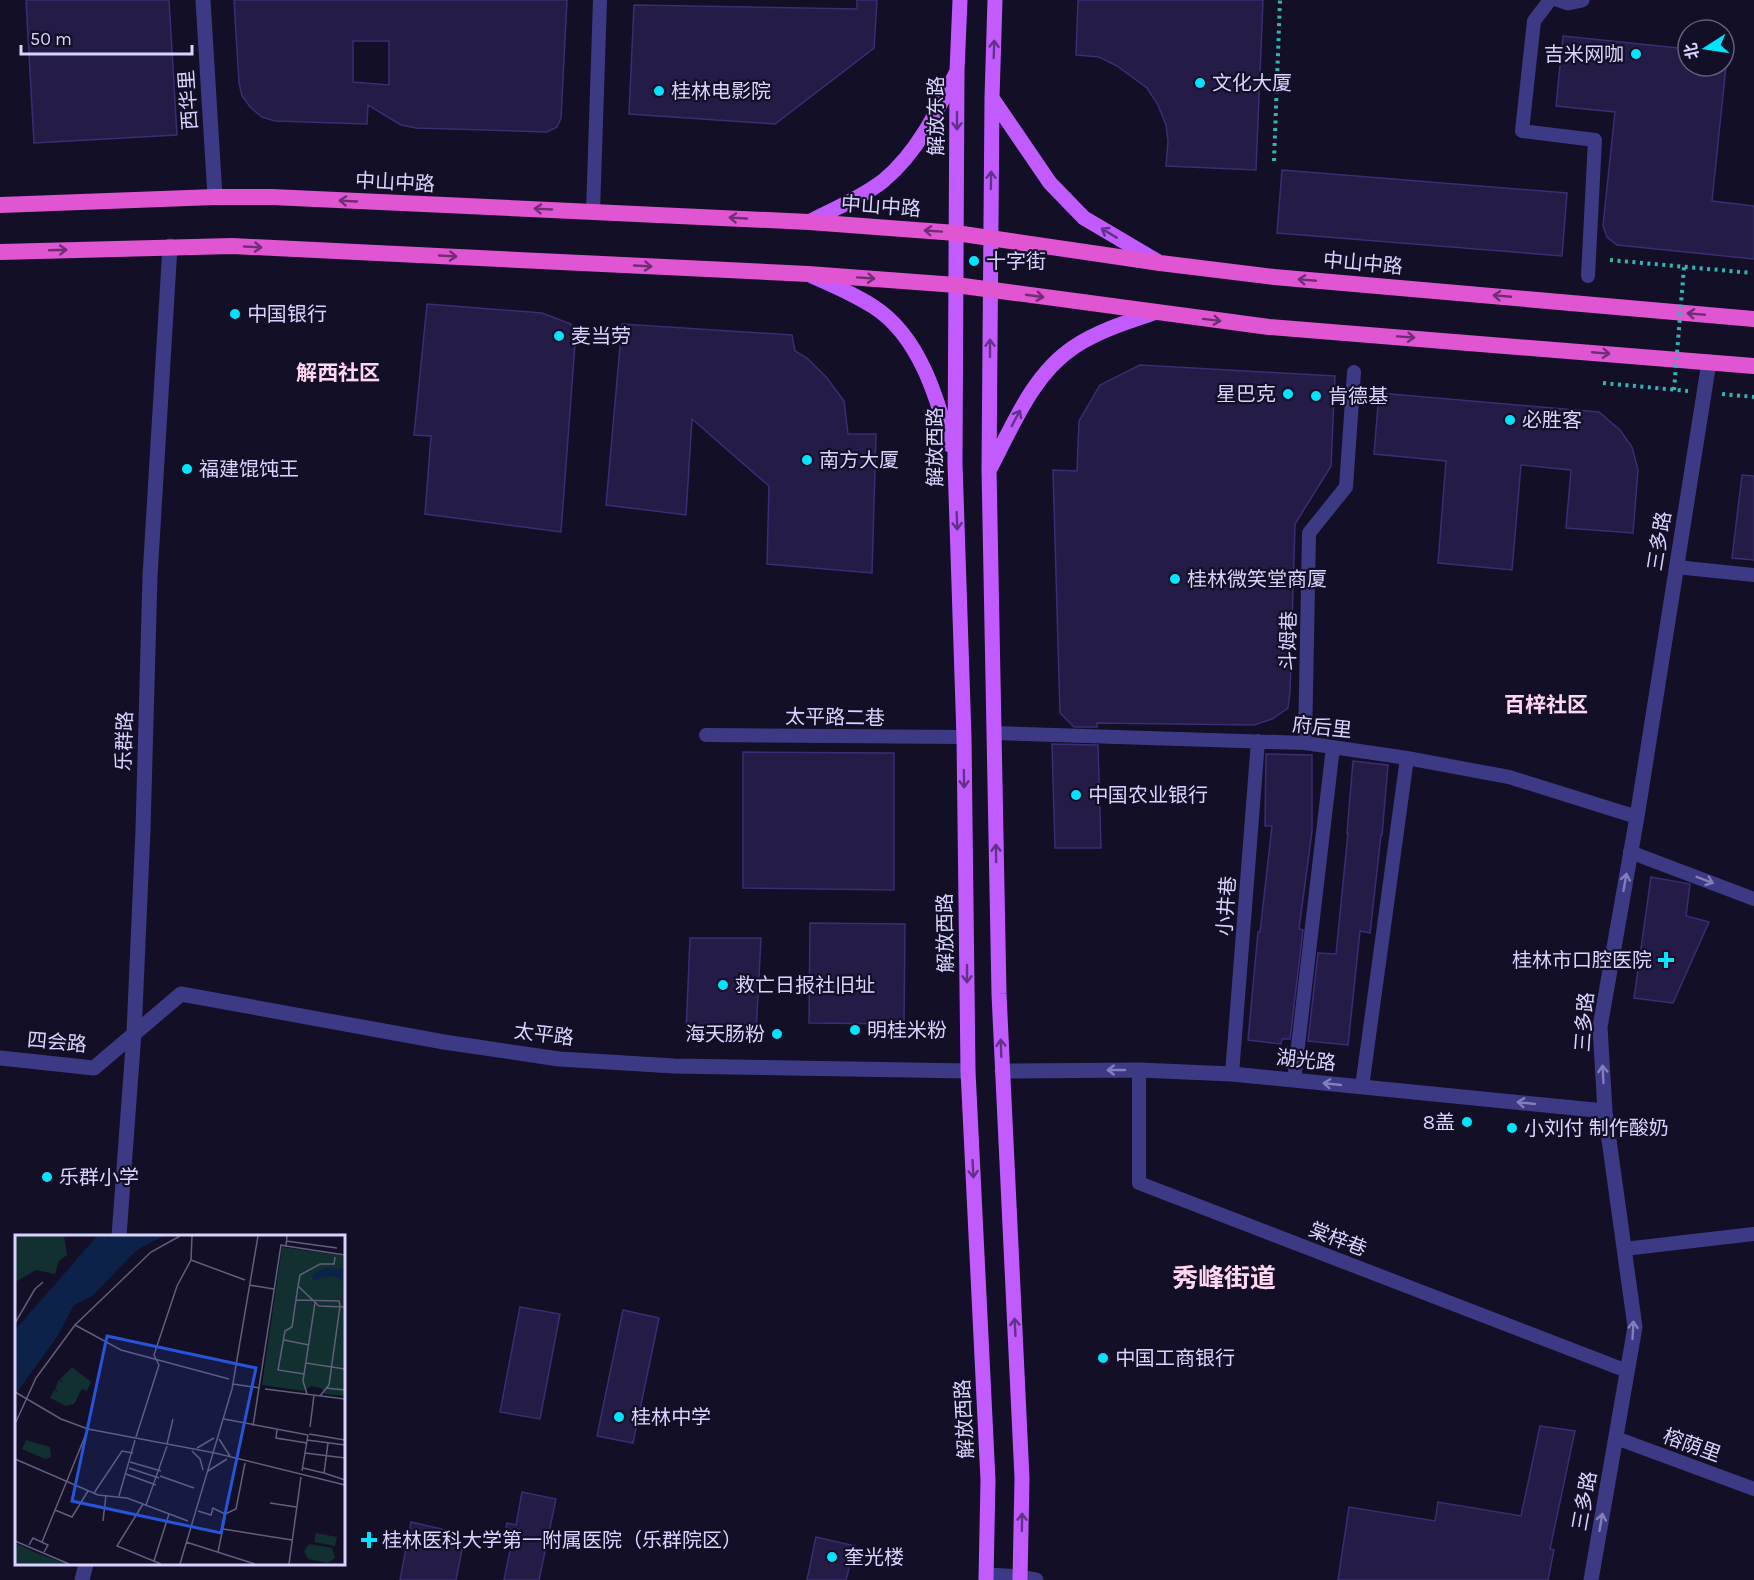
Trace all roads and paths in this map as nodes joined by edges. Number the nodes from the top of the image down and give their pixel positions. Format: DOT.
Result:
graph roads {
  1 [pos="203,0"];
  2 [pos="600,0"];
  3 [pos="960,0"];
  4 [pos="995,0"];
  5 [pos="1280,0"];
  6 [pos="1550,0"];
  7 [pos="1560,0"];
  8 [pos="1582,0"];
  9 [pos="957,71"];
  10 [pos="992,98"];
  11 [pos="1274,161"];
  12 [pos="215,197"];
  13 [pos="0,205"];
  14 [pos="593,212"];
  15 [pos="809,222"];
  16 [pos="956,233"];
  17 [pos="991,238"];
  18 [pos="170,246"];
  19 [pos="0,252"];
  20 [pos="1610,260"];
  21 [pos="1160,263"];
  22 [pos="1684,267"];
  23 [pos="1752,273"];
  24 [pos="808,274"];
  25 [pos="1588,276"];
  26 [pos="956,285"];
  27 [pos="990,290"];
  28 [pos="1154,313"];
  29 [pos="1754,319"];
  30 [pos="1709,362"];
  31 [pos="1754,366"];
  32 [pos="1354,372"];
  33 [pos="1603,383"];
  34 [pos="955,463"];
  35 [pos="989,470"];
  36 [pos="1676,567"];
  37 [pos="1754,575"];
  38 [pos="994,733"];
  39 [pos="706,735"];
  40 [pos="964,737"];
  41 [pos="1258,741"];
  42 [pos="1305,743"];
  43 [pos="1334,747"];
  44 [pos="1407,758"];
  45 [pos="1637,817"];
  46 [pos="1630,852"];
  47 [pos="1754,899"];
  48 [pos="134,1033"];
  49 [pos="0,1058"];
  50 [pos="1139,1070"];
  51 [pos="968,1071"];
  52 [pos="1002,1071"];
  53 [pos="1232,1074"];
  54 [pos="1293,1080"];
  55 [pos="1362,1087"];
  56 [pos="1605,1111"];
  57 [pos="1754,1234"];
  58 [pos="119,1235"];
  59 [pos="1624,1249"];
  60 [pos="1627,1371"];
  61 [pos="1616,1438"];
  62 [pos="1754,1489"];
  63 [pos="86,1565"];
  64 [pos="986,1577"];
  65 [pos="1026,1579"];
  66 [pos="82,1580"];
  67 [pos="1591,1580"];
  1 -- 12 [label="street, 西华里"];
  2 -- 14 [label="lane"];
  3 -- 9 [label="main road, 解放东路"];
  10 -- 4 [label="main road, one-way"];
  5 -- 11 [label="path"];
  6 -- 25 [label="lane"];
  7 -- 8 [label="street"];
  9 -- 15 [label="main road"];
  9 -- 16 [label="main road, 解放东路, one-way"];
  17 -- 10 [label="main road, one-way"];
  21 -- 10 [label="main road, one-way"];
  12 -- 13 [label="highway, 中山中路"];
  14 -- 12 [label="highway, 中山中路, one-way"];
  15 -- 14 [label="highway, 中山中路, one-way"];
  16 -- 15 [label="highway, 中山中路, one-way"];
  16 -- 17 [label="highway, 中山中路"];
  16 -- 26 [label="main road, 解放东路"];
  17 -- 21 [label="highway, 中山中路"];
  17 -- 27 [label="main road"];
  19 -- 18 [label="highway, one-way"];
  18 -- 24 [label="highway, one-way"];
  18 -- 48 [label="street, 乐群路"];
  20 -- 23 [label="path"];
  29 -- 21 [label="highway, 中山中路, one-way"];
  22 -- 33 [label="path, bridge"];
  24 -- 26 [label="highway, one-way"];
  24 -- 34 [label="main road"];
  26 -- 27 [label="highway"];
  26 -- 34 [label="main road, 解放西路"];
  27 -- 28 [label="highway, one-way"];
  35 -- 27 [label="main road, one-way"];
  28 -- 30 [label="highway, one-way"];
  35 -- 28 [label="main road, one-way"];
  30 -- 31 [label="highway"];
  30 -- 36 [label="street, 三多路"];
  32 -- 42 [label="lane, 斗姆巷"];
  34 -- 40 [label="main road, 解放西路, one-way"];
  35 -- 38 [label="main road"];
  36 -- 37 [label="lane"];
  36 -- 45 [label="street, 三多路"];
  38 -- 41 [label="lane, 府后里"];
  52 -- 38 [label="main road, one-way"];
  39 -- 40 [label="lane, 太平路二巷"];
  40 -- 51 [label="main road, 解放西路, one-way"];
  41 -- 42 [label="lane, 府后里"];
  41 -- 53 [label="lane, 小井巷"];
  42 -- 43 [label="lane, 府后里"];
  43 -- 44 [label="lane, 府后里"];
  43 -- 54 [label="lane"];
  44 -- 45 [label="lane, 府后里"];
  44 -- 55 [label="lane"];
  45 -- 46 [label="street, 三多路"];
  46 -- 47 [label="lane, one-way"];
  56 -- 46 [label="street, 三多路, one-way"];
  48 -- 49 [label="street, 四会路"];
  48 -- 51 [label="street, 太平路"];
  48 -- 58 [label="street, 乐群路"];
  50 -- 52 [label="street, 湖光路, one-way"];
  50 -- 53 [label="street, 湖光路"];
  50 -- 60 [label="lane, 棠梓巷"];
  51 -- 64 [label="main road, 解放西路, one-way"];
  65 -- 52 [label="main road, one-way"];
  53 -- 54 [label="street, 湖光路"];
  55 -- 54 [label="street, 湖光路, one-way"];
  56 -- 55 [label="street, 湖光路, one-way"];
  56 -- 59 [label="street, 三多路"];
  57 -- 59 [label="lane"];
  60 -- 59 [label="street, 三多路, one-way"];
  60 -- 61 [label="street, 三多路"];
  61 -- 62 [label="lane, 榕荫里"];
  67 -- 61 [label="street, 三多路, one-way"];
  63 -- 66 [label="street"];
  64 -- 65 [label="street"];
}
